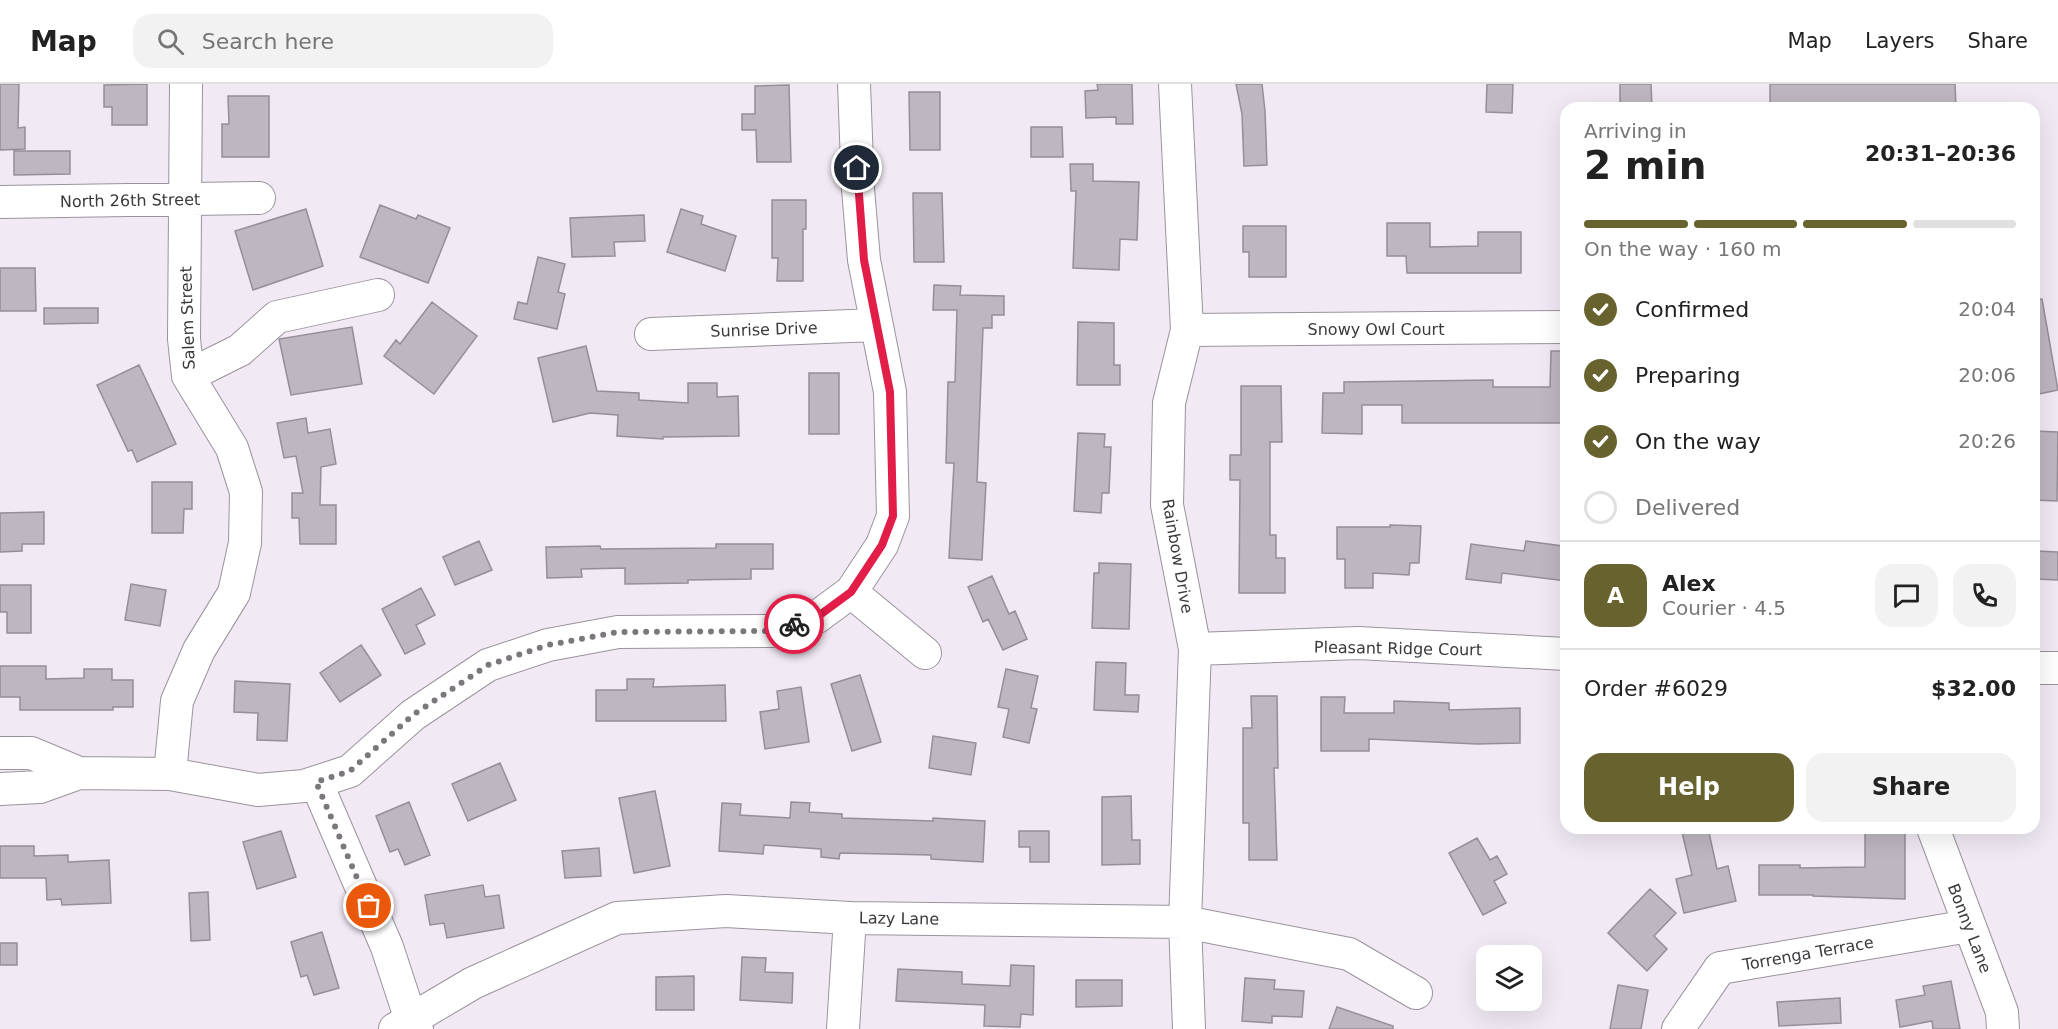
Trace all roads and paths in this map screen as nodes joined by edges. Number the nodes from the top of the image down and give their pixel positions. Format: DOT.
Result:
graph roads {
  1 [pos="186,84"];
  2 [pos="854,84"];
  3 [pos="1176,84"];
  4 [pos="186,198"];
  5 [pos="259,198"];
  6 [pos="0,202"];
  7 [pos="378,295"];
  8 [pos="876,325"];
  9 [pos="1560,327"];
  10 [pos="1187,330"];
  11 [pos="651,334"];
  12 [pos="188,376"];
  13 [pos="851,592"];
  14 [pos="1195,650"];
  15 [pos="925,653"];
  16 [pos="1560,654"];
  17 [pos="2040,668"];
  18 [pos="2058,668"];
  19 [pos="0,753"];
  20 [pos="79,773"];
  21 [pos="170,774"];
  22 [pos="316,782"];
  23 [pos="0,789"];
  24 [pos="1935,834"];
  25 [pos="850,918"];
  26 [pos="1185,922"];
  27 [pos="1969,926"];
  28 [pos="1416,993"];
  29 [pos="408,1026"];
  30 [pos="843,1029"];
  31 [pos="1189,1029"];
  32 [pos="1678,1029"];
  33 [pos="2003,1029"];
  1 -- 4 [label="street, Salem Street"];
  2 -- 8 [label="street"];
  3 -- 10 [label="street, Rainbow Drive"];
  4 -- 5 [label="street, North 26th Street"];
  4 -- 6 [label="street, North 26th Street"];
  4 -- 12 [label="street, Salem Street"];
  7 -- 12 [label="street"];
  8 -- 11 [label="street, Sunrise Drive"];
  8 -- 13 [label="street"];
  9 -- 10 [label="street, Snowy Owl Court"];
  10 -- 14 [label="street, Rainbow Drive"];
  12 -- 21 [label="street, Salem Street"];
  13 -- 15 [label="street"];
  13 -- 22 [label="street"];
  14 -- 16 [label="street, Pleasant Ridge Court"];
  14 -- 26 [label="street, Rainbow Drive"];
  17 -- 18 [label="street"];
  19 -- 20 [label="street"];
  20 -- 21 [label="street"];
  20 -- 23 [label="street"];
  21 -- 22 [label="street"];
  22 -- 29 [label="street"];
  24 -- 27 [label="street, Bonny Lane"];
  25 -- 26 [label="street, Lazy Lane"];
  25 -- 29 [label="street, Lazy Lane"];
  25 -- 30 [label="street"];
  26 -- 28 [label="street, Lazy Lane"];
  26 -- 31 [label="street, Rainbow Drive"];
  27 -- 32 [label="street, Torrenga Terrace"];
  27 -- 33 [label="street, Bonny Lane"];
}
